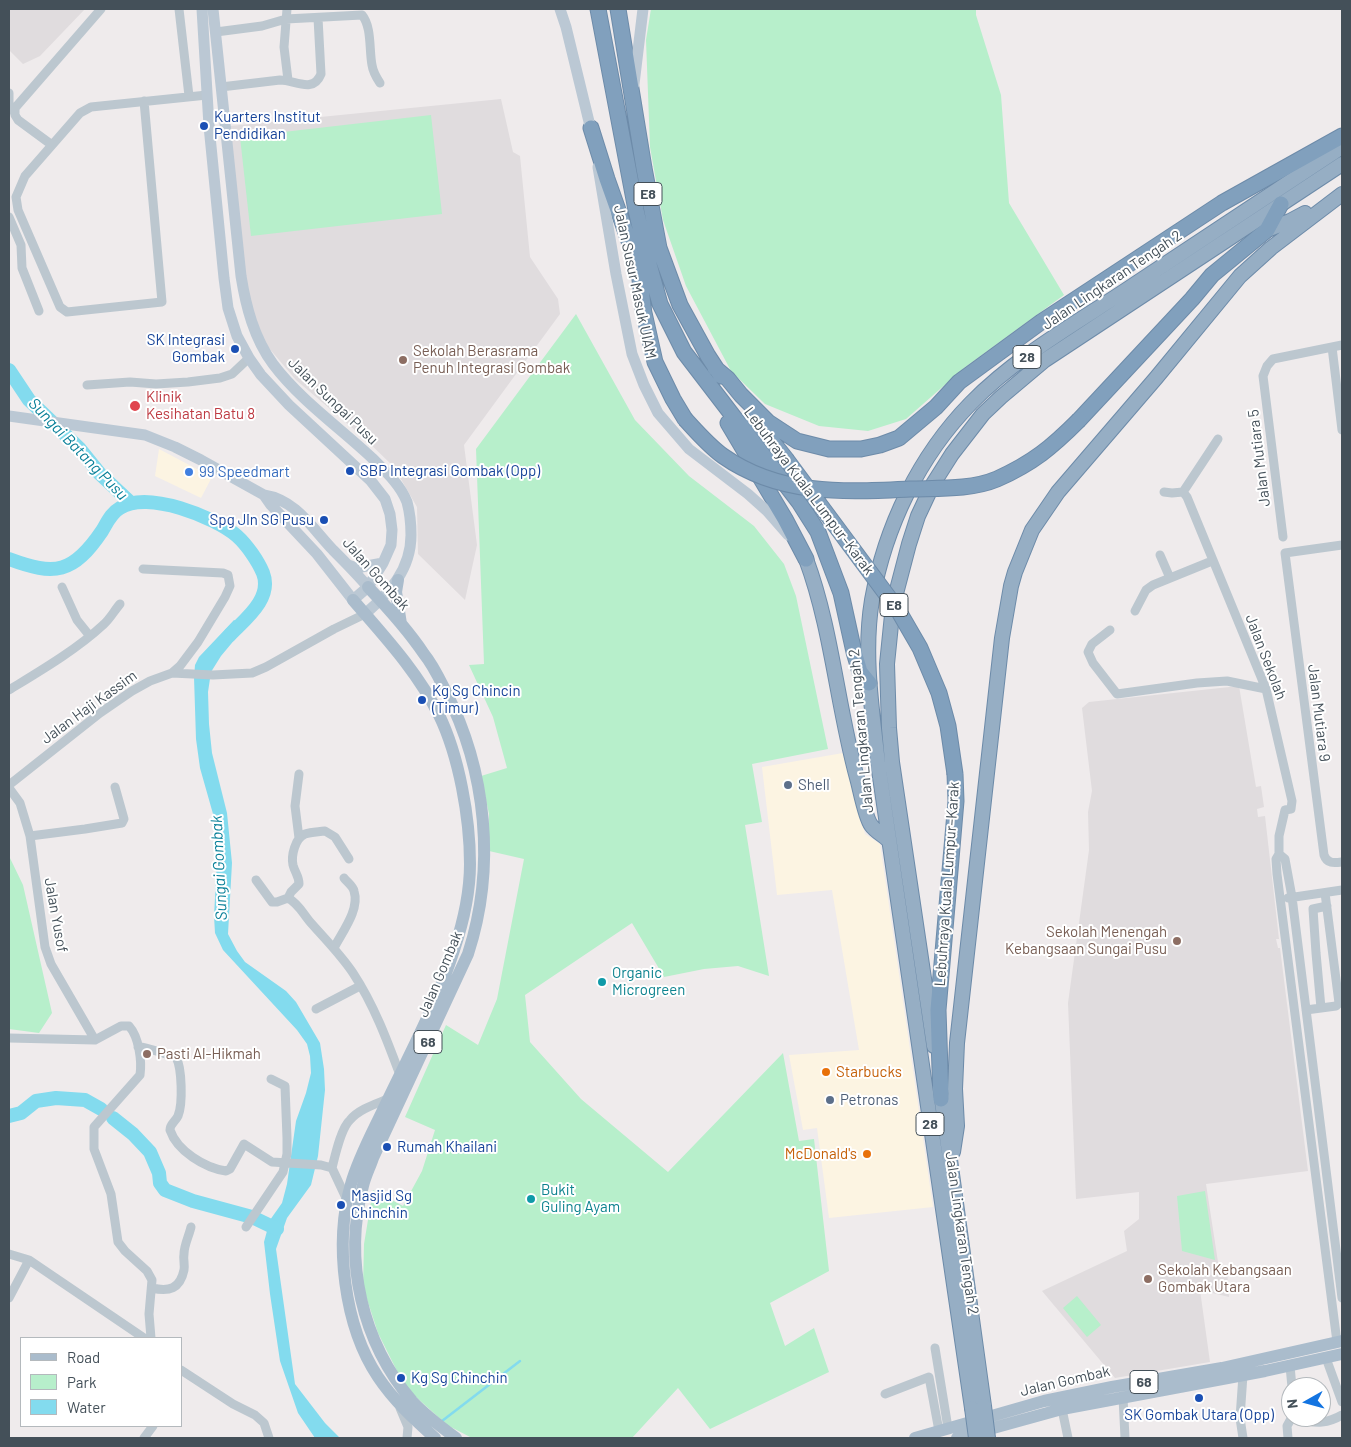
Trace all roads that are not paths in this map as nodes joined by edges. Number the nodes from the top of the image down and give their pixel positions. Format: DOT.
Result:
graph roads {
  1 [pos="101,9"];
  2 [pos="179,9"];
  3 [pos="202,9"];
  4 [pos="213,9"];
  5 [pos="286,9"];
  6 [pos="560,9"];
  7 [pos="591,9"];
  8 [pos="598,9"];
  9 [pos="618,9"];
  10 [pos="643,9"];
  11 [pos="363,12"];
  12 [pos="318,18"];
  13 [pos="286,19"];
  14 [pos="216,32"];
  15 [pos="611,78"];
  16 [pos="288,80"];
  17 [pos="380,82"];
  18 [pos="221,87"];
  19 [pos="9,94"];
  20 [pos="207,95"];
  21 [pos="189,96"];
  22 [pos="632,100"];
  23 [pos="144,101"];
  24 [pos="9,110"];
  25 [pos="591,128"];
  26 [pos="1342,136"];
  27 [pos="52,145"];
  28 [pos="1342,147"];
  29 [pos="1342,164"];
  30 [pos="1340,195"];
  31 [pos="1281,204"];
  32 [pos="9,217"];
  33 [pos="1268,230"];
  34 [pos="39,311"];
  35 [pos="644,314"];
  36 [pos="1342,345"];
  37 [pos="1332,347"];
  38 [pos="684,352"];
  39 [pos="249,358"];
  40 [pos="715,368"];
  41 [pos="87,385"];
  42 [pos="9,416"];
  43 [pos="1342,430"];
  44 [pos="1218,439"];
  45 [pos="1164,492"];
  46 [pos="1183,492"];
  47 [pos="264,495"];
  48 [pos="1283,536"];
  49 [pos="1342,546"];
  50 [pos="1160,555"];
  51 [pos="806,559"];
  52 [pos="1212,561"];
  53 [pos="383,563"];
  54 [pos="348,565"];
  55 [pos="143,569"];
  56 [pos="1170,578"];
  57 [pos="398,580"];
  58 [pos="368,587"];
  59 [pos="62,588"];
  60 [pos="352,600"];
  61 [pos="381,600"];
  62 [pos="120,604"];
  63 [pos="1135,611"];
  64 [pos="365,614"];
  65 [pos="402,627"];
  66 [pos="1110,630"];
  67 [pos="89,635"];
  68 [pos="172,673"];
  69 [pos="869,683"];
  70 [pos="1266,689"];
  71 [pos="9,690"];
  72 [pos="299,774"];
  73 [pos="9,786"];
  74 [pos="115,787"];
  75 [pos="30,836"];
  76 [pos="299,838"];
  77 [pos="888,840"];
  78 [pos="1279,854"];
  79 [pos="349,859"];
  80 [pos="1342,862"];
  81 [pos="344,878"];
  82 [pos="256,880"];
  83 [pos="1342,890"];
  84 [pos="1325,893"];
  85 [pos="1292,897"];
  86 [pos="288,898"];
  87 [pos="1280,899"];
  88 [pos="1327,906"];
  89 [pos="334,948"];
  90 [pos="360,986"];
  91 [pos="1321,1008"];
  92 [pos="316,1009"];
  93 [pos="1306,1010"];
  94 [pos="9,1038"];
  95 [pos="95,1040"];
  96 [pos="138,1047"];
  97 [pos="1314,1071"];
  98 [pos="1302,1072"];
  99 [pos="400,1075"];
  100 [pos="271,1079"];
  101 [pos="388,1099"];
  102 [pos="941,1099"];
  103 [pos="285,1163"];
  104 [pos="332,1168"];
  105 [pos="951,1168"];
  106 [pos="347,1200"];
  107 [pos="247,1224"];
  108 [pos="191,1228"];
  109 [pos="9,1254"];
  110 [pos="29,1260"];
  111 [pos="152,1288"];
  112 [pos="9,1298"];
  113 [pos="1342,1298"];
  114 [pos="143,1337"];
  115 [pos="151,1337"];
  116 [pos="1340,1342"];
  117 [pos="935,1348"];
  118 [pos="1342,1354"];
  119 [pos="1326,1358"];
  120 [pos="1290,1366"];
  121 [pos="182,1371"];
  122 [pos="1243,1375"];
  123 [pos="1291,1377"];
  124 [pos="886,1394"];
  125 [pos="1123,1397"];
  126 [pos="1342,1402"];
  127 [pos="399,1405"];
  128 [pos="978,1407"];
  129 [pos="1062,1409"];
  130 [pos="1342,1414"];
  131 [pos="1331,1421"];
  132 [pos="152,1427"];
  133 [pos="944,1430"];
  134 [pos="144,1438"];
  135 [pos="269,1438"];
  136 [pos="406,1438"];
  137 [pos="435,1438"];
  138 [pos="456,1438"];
  139 [pos="915,1438"];
  140 [pos="957,1438"];
  141 [pos="976,1438"];
  142 [pos="988,1438"];
  143 [pos="1068,1438"];
  144 [pos="1125,1438"];
  145 [pos="1243,1438"];
  1 -- 27 [label="street"];
  2 -- 21 [label="street"];
  3 -- 20 [label="main road, Jalan Sungai Pusu"];
  4 -- 14 [label="main road, Jalan Sungai Pusu"];
  5 -- 13 [label="street"];
  6 -- 25 [label="main road, Jalan Susur Masuk UIAM"];
  7 -- 15 [label="highway"];
  8 -- 15 [label="highway, Lebuhraya Kuala Lumpur–Karak / E8"];
  9 -- 22 [label="highway, Lebuhraya Kuala Lumpur–Karak / E8"];
  10 -- 22 [label="main road"];
  11 -- 12 [label="street"];
  11 -- 17 [label="street"];
  12 -- 13 [label="street"];
  12 -- 16 [label="street"];
  13 -- 14 [label="street"];
  13 -- 16 [label="street"];
  14 -- 18 [label="main road, Jalan Sungai Pusu"];
  15 -- 35 [label="highway"];
  15 -- 38 [label="highway, Lebuhraya Kuala Lumpur–Karak / E8"];
  16 -- 18 [label="street"];
  18 -- 57 [label="main road, Jalan Sungai Pusu"];
  19 -- 24 [label="street"];
  20 -- 21 [label="street"];
  20 -- 39 [label="main road, Jalan Sungai Pusu"];
  21 -- 23 [label="street"];
  22 -- 40 [label="highway, Lebuhraya Kuala Lumpur–Karak / E8"];
  23 -- 27 [label="street"];
  23 -- 27 [label="street"];
  25 -- 35 [label="highway"];
  25 -- 51 [label="main road, Jalan Susur Masuk UIAM"];
  26 -- 40 [label="highway"];
  28 -- 69 [label="highway, Jalan Lingkaran Tengah 2 / 28"];
  29 -- 31 [label="highway, Jalan Lingkaran Tengah 2 / 28"];
  30 -- 33 [label="highway"];
  30 -- 105 [label="highway"];
  31 -- 33 [label="highway"];
  31 -- 102 [label="highway, Jalan Lingkaran Tengah 2 / 28"];
  32 -- 34 [label="street"];
  33 -- 35 [label="highway, bridge"];
  36 -- 37 [label="street"];
  37 -- 43 [label="street"];
  37 -- 48 [label="street, Jalan Mutiara 5"];
  38 -- 51 [label="highway"];
  38 -- 69 [label="highway, Lebuhraya Kuala Lumpur–Karak / E8"];
  39 -- 41 [label="street"];
  39 -- 53 [label="main road, Jalan Sungai Pusu"];
  40 -- 102 [label="highway, Lebuhraya Kuala Lumpur–Karak / E8, bridge"];
  42 -- 47 [label="main road, Jalan Gombak / 68"];
  44 -- 46 [label="street"];
  45 -- 46 [label="street"];
  46 -- 52 [label="street, Jalan Sekolah"];
  47 -- 54 [label="main road, Jalan Gombak / 68"];
  47 -- 60 [label="main road, Jalan Gombak / 68"];
  49 -- 80 [label="street, Jalan Mutiara 9"];
  50 -- 56 [label="street"];
  51 -- 77 [label="highway"];
  52 -- 56 [label="street"];
  52 -- 70 [label="street, Jalan Sekolah"];
  53 -- 54 [label="main road"];
  53 -- 58 [label="main road, Jalan Sungai Pusu"];
  54 -- 58 [label="main road, Jalan Gombak / 68"];
  55 -- 68 [label="street, Jalan Haji Kassim"];
  56 -- 63 [label="street"];
  57 -- 61 [label="main road, Jalan Sungai Pusu"];
  57 -- 65 [label="main road"];
  58 -- 60 [label="main road, Jalan Sungai Pusu"];
  58 -- 61 [label="main road, Jalan Gombak / 68"];
  59 -- 67 [label="street"];
  60 -- 64 [label="main road, Jalan Gombak / 68"];
  61 -- 64 [label="main road, Jalan Sungai Pusu"];
  61 -- 65 [label="main road, Jalan Gombak / 68"];
  62 -- 67 [label="street"];
  64 -- 68 [label="street"];
  64 -- 99 [label="main road, Jalan Gombak / 68"];
  65 -- 138 [label="main road, Jalan Gombak / 68"];
  66 -- 70 [label="street"];
  67 -- 71 [label="street"];
  68 -- 73 [label="street, Jalan Haji Kassim"];
  69 -- 77 [label="highway, Jalan Lingkaran Tengah 2 / 28"];
  70 -- 78 [label="street, Jalan Sekolah"];
  72 -- 76 [label="street"];
  73 -- 75 [label="street, Jalan Yusof"];
  74 -- 75 [label="street"];
  75 -- 95 [label="street, Jalan Yusof"];
  76 -- 79 [label="street"];
  76 -- 86 [label="street"];
  77 -- 128 [label="highway, Jalan Lingkaran Tengah 2 / 28"];
  78 -- 85 [label="street"];
  78 -- 87 [label="street"];
  81 -- 89 [label="street"];
  82 -- 86 [label="street"];
  83 -- 84 [label="street"];
  84 -- 85 [label="street"];
  84 -- 88 [label="street"];
  85 -- 87 [label="street"];
  85 -- 93 [label="street"];
  86 -- 89 [label="street"];
  87 -- 98 [label="street"];
  88 -- 91 [label="street"];
  88 -- 91 [label="street"];
  89 -- 90 [label="street"];
  90 -- 92 [label="street"];
  90 -- 99 [label="street"];
  91 -- 93 [label="street"];
  93 -- 97 [label="street"];
  94 -- 95 [label="street"];
  95 -- 96 [label="street"];
  96 -- 103 [label="street"];
  96 -- 111 [label="street"];
  97 -- 98 [label="street"];
  97 -- 113 [label="street"];
  98 -- 116 [label="street"];
  99 -- 101 [label="main road, Jalan Gombak / 68"];
  100 -- 103 [label="street"];
  101 -- 104 [label="street"];
  101 -- 106 [label="main road, Jalan Gombak / 68"];
  102 -- 105 [label="highway, Jalan Lingkaran Tengah 2 / 28"];
  103 -- 104 [label="street"];
  103 -- 107 [label="street"];
  104 -- 106 [label="street"];
  105 -- 128 [label="highway, Jalan Lingkaran Tengah 2 / 28"];
  106 -- 127 [label="main road, Jalan Gombak / 68"];
  108 -- 111 [label="street"];
  109 -- 110 [label="street"];
  110 -- 112 [label="street"];
  110 -- 114 [label="street"];
  111 -- 115 [label="street"];
  116 -- 133 [label="main road, Jalan Gombak / 68"];
  117 -- 133 [label="street"];
  118 -- 119 [label="main road, Jalan Gombak / 68"];
  119 -- 120 [label="main road, Jalan Gombak / 68"];
  119 -- 126 [label="street"];
  120 -- 122 [label="main road, Jalan Gombak / 68"];
  120 -- 123 [label="street"];
  121 -- 135 [label="street"];
  122 -- 125 [label="main road, Jalan Gombak / 68"];
  122 -- 145 [label="street"];
  124 -- 133 [label="street"];
  125 -- 129 [label="main road, Jalan Gombak / 68"];
  125 -- 144 [label="street"];
  127 -- 136 [label="street"];
  127 -- 137 [label="main road, Jalan Gombak / 68"];
  128 -- 141 [label="highway, Jalan Lingkaran Tengah 2 / 28, bridge"];
  128 -- 142 [label="highway, Jalan Lingkaran Tengah 2 / 28, bridge"];
  129 -- 140 [label="main road, Jalan Gombak / 68"];
  129 -- 143 [label="street"];
  130 -- 131 [label="street"];
  132 -- 134 [label="street"];
  133 -- 139 [label="main road, Jalan Gombak / 68"];
}
